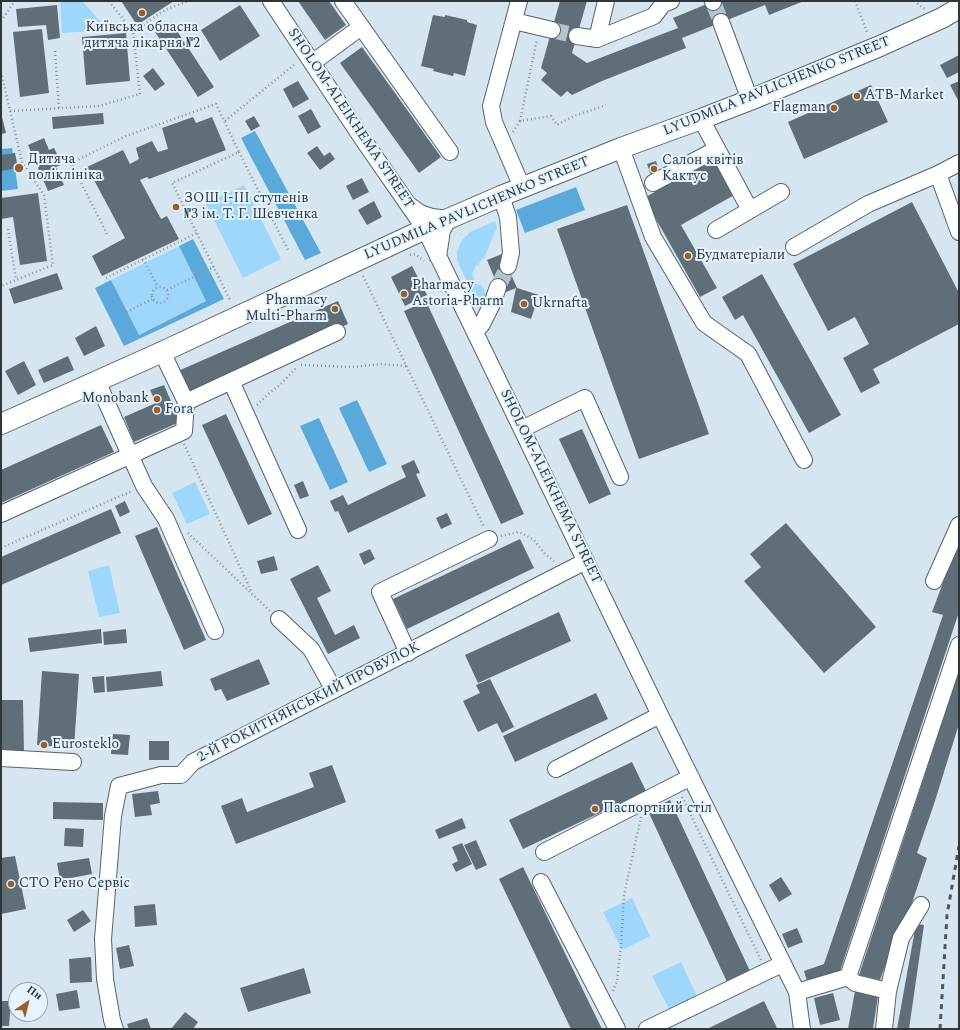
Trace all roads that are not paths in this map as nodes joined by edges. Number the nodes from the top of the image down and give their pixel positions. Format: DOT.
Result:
graph roads {
  1 [pos="271,1"];
  2 [pos="343,1"];
  3 [pos="519,1"];
  4 [pos="606,1"];
  5 [pos="670,1"];
  6 [pos="959,8"];
  7 [pos="514,21"];
  8 [pos="721,22"];
  9 [pos="361,27"];
  10 [pos="546,28"];
  11 [pos="578,36"];
  12 [pos="597,39"];
  13 [pos="312,63"];
  14 [pos="750,100"];
  15 [pos="701,119"];
  16 [pos="621,148"];
  17 [pos="717,149"];
  18 [pos="450,152"];
  19 [pos="959,163"];
  20 [pos="938,174"];
  21 [pos="653,183"];
  22 [pos="522,187"];
  23 [pos="781,192"];
  24 [pos="501,196"];
  25 [pos="406,203"];
  26 [pos="750,210"];
  27 [pos="448,219"];
  28 [pos="425,229"];
  29 [pos="716,230"];
  30 [pos="959,232"];
  31 [pos="794,247"];
  32 [pos="402,249"];
  33 [pos="433,261"];
  34 [pos="508,266"];
  35 [pos="498,287"];
  36 [pos="337,332"];
  37 [pos="475,332"];
  38 [pos="162,352"];
  39 [pos="97,381"];
  40 [pos="232,381"];
  41 [pos="186,402"];
  42 [pos="1,424"];
  43 [pos="522,429"];
  44 [pos="130,456"];
  45 [pos="804,460"];
  46 [pos="620,477"];
  47 [pos="1,514"];
  48 [pos="959,525"];
  49 [pos="298,530"];
  50 [pos="489,539"];
  51 [pos="586,561"];
  52 [pos="934,581"];
  53 [pos="279,619"];
  54 [pos="215,631"];
  55 [pos="959,646"];
  56 [pos="408,652"];
  57 [pos="334,690"];
  58 [pos="660,715"];
  59 [pos="1,758"];
  60 [pos="73,762"];
  61 [pos="556,769"];
  62 [pos="691,777"];
  63 [pos="544,852"];
  64 [pos="541,882"];
  65 [pos="921,905"];
  66 [pos="782,964"];
  67 [pos="848,977"];
  68 [pos="888,991"];
  69 [pos="797,992"];
  70 [pos="115,1029"];
  71 [pos="617,1029"];
  72 [pos="647,1029"];
  73 [pos="802,1029"];
  74 [pos="884,1029"];
  1 -- 13 [label="street, SHOLOM-ALEIKHEMA STREET"];
  2 -- 9 [label="street"];
  3 -- 7 [label="street"];
  4 -- 12 [label="street"];
  5 -- 12 [label="street"];
  6 -- 14 [label="main road, LYUDMILA PAVLICHENKO STREET"];
  7 -- 10 [label="street"];
  7 -- 22 [label="street"];
  8 -- 14 [label="street"];
  9 -- 13 [label="street"];
  9 -- 18 [label="street"];
  11 -- 12 [label="street"];
  13 -- 25 [label="street, SHOLOM-ALEIKHEMA STREET"];
  14 -- 15 [label="main road, LYUDMILA PAVLICHENKO STREET"];
  15 -- 16 [label="main road, LYUDMILA PAVLICHENKO STREET"];
  15 -- 17 [label="street"];
  16 -- 22 [label="main road, LYUDMILA PAVLICHENKO STREET"];
  16 -- 45 [label="street"];
  17 -- 21 [label="street"];
  17 -- 26 [label="street"];
  19 -- 20 [label="street"];
  20 -- 30 [label="street"];
  20 -- 31 [label="street"];
  22 -- 24 [label="main road, LYUDMILA PAVLICHENKO STREET"];
  23 -- 26 [label="street"];
  24 -- 27 [label="main road, LYUDMILA PAVLICHENKO STREET"];
  24 -- 34 [label="street"];
  25 -- 27 [label="street"];
  25 -- 28 [label="street, SHOLOM-ALEIKHEMA STREET"];
  25 -- 32 [label="street"];
  26 -- 29 [label="street"];
  27 -- 28 [label="main road, LYUDMILA PAVLICHENKO STREET"];
  27 -- 33 [label="street"];
  28 -- 32 [label="main road, LYUDMILA PAVLICHENKO STREET"];
  28 -- 33 [label="street, SHOLOM-ALEIKHEMA STREET"];
  32 -- 33 [label="street"];
  32 -- 38 [label="main road, LYUDMILA PAVLICHENKO STREET"];
  33 -- 37 [label="street, SHOLOM-ALEIKHEMA STREET"];
  35 -- 37 [label="street"];
  36 -- 40 [label="street"];
  37 -- 43 [label="street, SHOLOM-ALEIKHEMA STREET"];
  38 -- 39 [label="main road, LYUDMILA PAVLICHENKO STREET"];
  38 -- 41 [label="street"];
  39 -- 42 [label="main road, LYUDMILA PAVLICHENKO STREET"];
  39 -- 44 [label="street"];
  40 -- 41 [label="street"];
  40 -- 49 [label="street"];
  41 -- 44 [label="street"];
  43 -- 46 [label="street"];
  43 -- 51 [label="street, SHOLOM-ALEIKHEMA STREET"];
  44 -- 47 [label="street"];
  44 -- 54 [label="street"];
  48 -- 52 [label="street"];
  50 -- 56 [label="street"];
  51 -- 56 [label="street, 2-Й РОКИТНЯНСЬКИЙ ПРОВУЛОК"];
  51 -- 58 [label="street, SHOLOM-ALEIKHEMA STREET"];
  53 -- 57 [label="street"];
  55 -- 67 [label="street"];
  56 -- 57 [label="street, 2-Й РОКИТНЯНСЬКИЙ ПРОВУЛОК"];
  57 -- 70 [label="street, 2-Й РОКИТНЯНСЬКИЙ ПРОВУЛОК"];
  58 -- 61 [label="street"];
  58 -- 62 [label="street, SHOLOM-ALEIKHEMA STREET"];
  59 -- 60 [label="street"];
  62 -- 63 [label="street"];
  62 -- 66 [label="street, SHOLOM-ALEIKHEMA STREET"];
  64 -- 71 [label="street"];
  65 -- 68 [label="street"];
  66 -- 69 [label="street, SHOLOM-ALEIKHEMA STREET"];
  66 -- 72 [label="street"];
  67 -- 68 [label="street"];
  67 -- 69 [label="street"];
  68 -- 74 [label="street"];
  69 -- 73 [label="street"];
}
